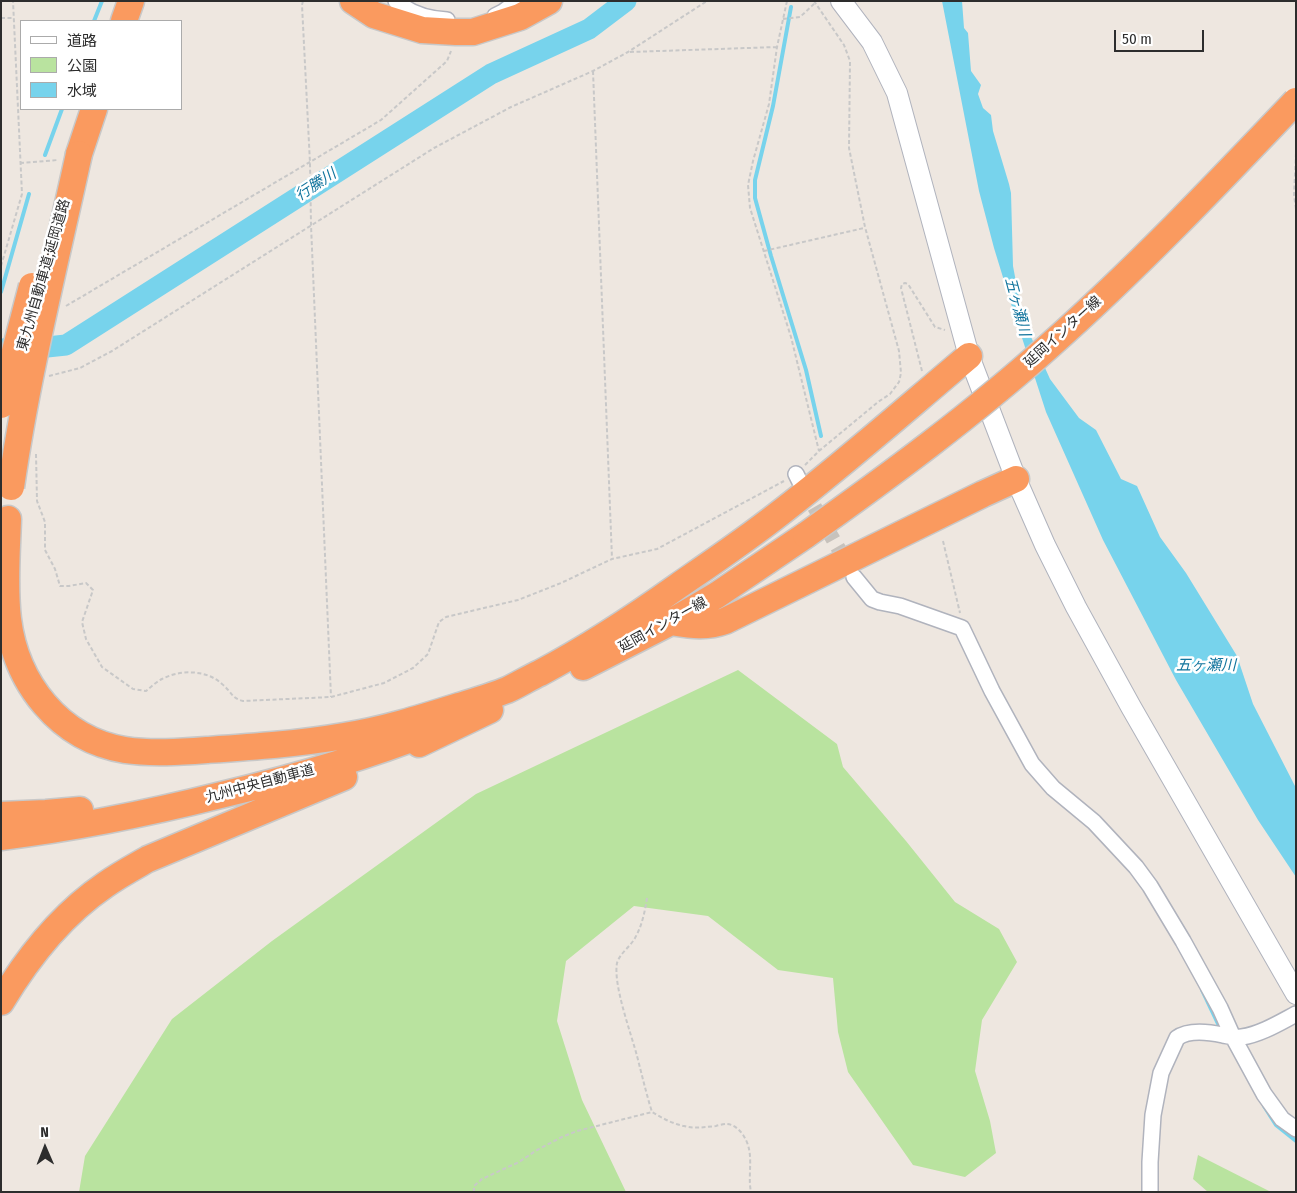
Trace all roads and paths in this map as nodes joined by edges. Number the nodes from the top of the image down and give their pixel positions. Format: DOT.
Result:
graph roads {
  1 [pos="13,1"];
  2 [pos="131,1"];
  3 [pos="303,1"];
  4 [pos="353,1"];
  5 [pos="396,1"];
  6 [pos="518,1"];
  7 [pos="549,1"];
  8 [pos="707,1"];
  9 [pos="787,1"];
  10 [pos="841,1"];
  11 [pos="815,2"];
  12 [pos="1,18"];
  13 [pos="14,18"];
  14 [pos="124,20"];
  15 [pos="784,20"];
  16 [pos="456,32"];
  17 [pos="777,47"];
  18 [pos="628,52"];
  19 [pos="593,71"];
  20 [pos="1296,101"];
  21 [pos="94,110"];
  22 [pos="1296,153"];
  23 [pos="79,154"];
  24 [pos="310,163"];
  25 [pos="64,201"];
  26 [pos="1296,209"];
  27 [pos="311,225"];
  28 [pos="865,228"];
  29 [pos="764,251"];
  30 [pos="1,266"];
  31 [pos="61,308"];
  32 [pos="966,346"];
  33 [pos="923,374"];
  34 [pos="42,378"];
  35 [pos="1,406"];
  36 [pos="1,443"];
  37 [pos="819,451"];
  38 [pos="36,453"];
  39 [pos="1016,479"];
  40 [pos="8,519"];
  41 [pos="806,535"];
  42 [pos="943,541"];
  43 [pos="612,559"];
  44 [pos="1,571"];
  45 [pos="854,577"];
  46 [pos="671,622"];
  47 [pos="962,628"];
  48 [pos="508,695"];
  49 [pos="331,697"];
  50 [pos="148,800"];
  51 [pos="1,815"];
  52 [pos="1,826"];
  53 [pos="1,838"];
  54 [pos="647,898"];
  55 [pos="1296,994"];
  56 [pos="1,1002"];
  57 [pos="1296,1014"];
  58 [pos="1233,1037"];
  59 [pos="652,1112"];
  60 [pos="1296,1129"];
  61 [pos="474,1192"];
  62 [pos="751,1192"];
  63 [pos="1150,1192"];
  1 -- 13 [label="path"];
  2 -- 14 [label="highway"];
  3 -- 24 [label="path"];
  4 -- 16 [label="highway"];
  5 -- 6 [label="street"];
  7 -- 16 [label="highway"];
  8 -- 18 [label="path"];
  9 -- 15 [label="path"];
  10 -- 32 [label="street"];
  11 -- 15 [label="path"];
  11 -- 28 [label="path"];
  12 -- 13 [label="path"];
  13 -- 30 [label="path"];
  15 -- 17 [label="path"];
  16 -- 24 [label="path"];
  17 -- 18 [label="path"];
  17 -- 29 [label="path"];
  18 -- 19 [label="path"];
  19 -- 27 [label="path"];
  19 -- 43 [label="path"];
  20 -- 41 [label="highway, 延岡インター線, bridge"];
  21 -- 23 [label="highway, 東九州自動車道;延岡道路"];
  22 -- 26 [label="path"];
  23 -- 25 [label="highway, 東九州自動車道;延岡道路, bridge"];
  23 -- 40 [label="highway, bridge"];
  24 -- 27 [label="path"];
  24 -- 31 [label="path"];
  25 -- 35 [label="highway, bridge"];
  25 -- 36 [label="highway, 東九州自動車道;延岡道路"];
  27 -- 34 [label="path"];
  27 -- 49 [label="path"];
  28 -- 29 [label="path"];
  28 -- 37 [label="path"];
  29 -- 37 [label="path"];
  32 -- 33 [label="path"];
  32 -- 39 [label="street"];
  32 -- 48 [label="highway"];
  37 -- 43 [label="path"];
  38 -- 49 [label="path"];
  39 -- 46 [label="highway"];
  39 -- 55 [label="street"];
  40 -- 44 [label="highway"];
  40 -- 48 [label="highway"];
  41 -- 46 [label="highway, 延岡インター線"];
  41 -- 48 [label="highway, 延岡インター線"];
  42 -- 47 [label="path"];
  43 -- 49 [label="path"];
  45 -- 47 [label="street"];
  46 -- 48 [label="highway, 延岡インター線"];
  47 -- 58 [label="street"];
  48 -- 50 [label="highway, 九州中央自動車道"];
  48 -- 53 [label="highway, 九州中央自動車道"];
  48 -- 56 [label="highway"];
  50 -- 51 [label="highway"];
  50 -- 52 [label="highway, 九州中央自動車道"];
  54 -- 59 [label="path"];
  57 -- 58 [label="street"];
  58 -- 60 [label="street"];
  58 -- 63 [label="street"];
  59 -- 61 [label="path"];
  59 -- 62 [label="path"];
}
